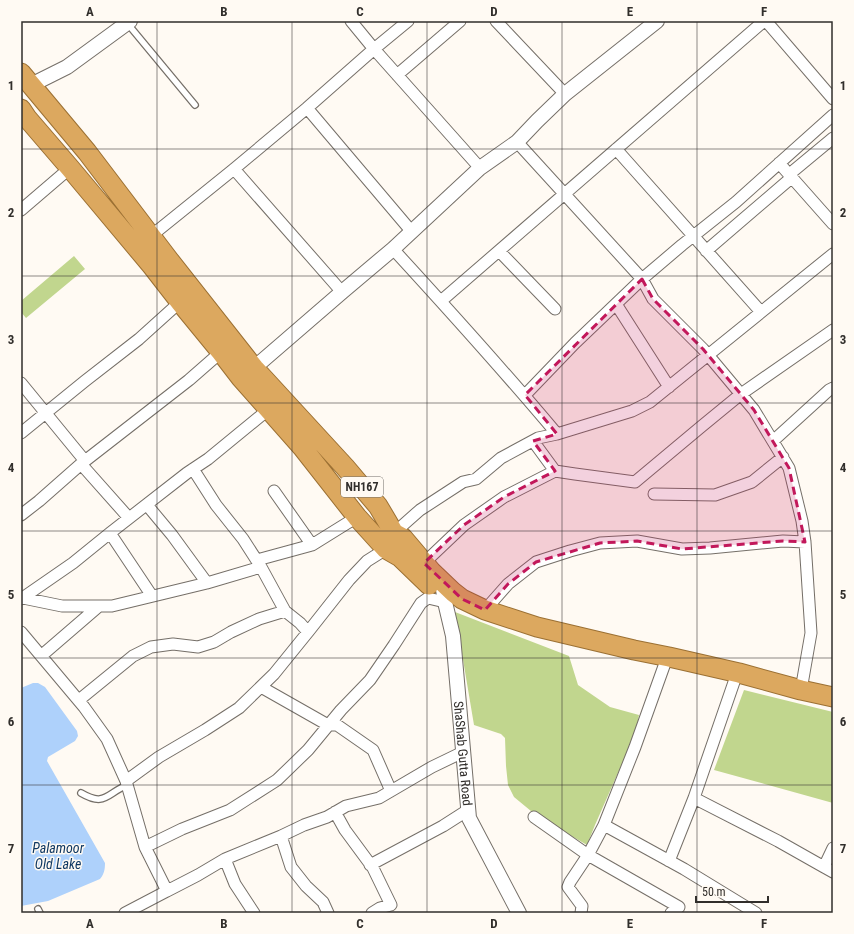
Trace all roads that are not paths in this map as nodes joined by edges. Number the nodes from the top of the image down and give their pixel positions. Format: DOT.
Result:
graph roads {
  1 [pos="351,21"];
  2 [pos="408,21"];
  3 [pos="460,21"];
  4 [pos="496,21"];
  5 [pos="657,21"];
  6 [pos="765,21"];
  7 [pos="128,22"];
  8 [pos="374,49"];
  9 [pos="397,75"];
  10 [pos="24,83"];
  11 [pos="565,94"];
  12 [pos="833,99"];
  13 [pos="195,105"];
  14 [pos="307,108"];
  15 [pos="21,109"];
  16 [pos="833,115"];
  17 [pos="833,138"];
  18 [pos="517,142"];
  19 [pos="616,149"];
  20 [pos="779,163"];
  21 [pos="70,168"];
  22 [pos="480,168"];
  23 [pos="234,169"];
  24 [pos="790,176"];
  25 [pos="565,194"];
  26 [pos="21,210"];
  27 [pos="833,224"];
  28 [pos="412,232"];
  29 [pos="151,236"];
  30 [pos="693,236"];
  31 [pos="393,249"];
  32 [pos="499,251"];
  33 [pos="706,251"];
  34 [pos="833,254"];
  35 [pos="642,279"];
  36 [pos="342,292"];
  37 [pos="441,301"];
  38 [pos="180,302"];
  39 [pos="616,304"];
  40 [pos="555,309"];
  41 [pos="761,312"];
  42 [pos="833,330"];
  43 [pos="221,352"];
  44 [pos="708,355"];
  45 [pos="248,373"];
  46 [pos="21,383"];
  47 [pos="669,387"];
  48 [pos="833,388"];
  49 [pos="741,394"];
  50 [pos="525,395"];
  51 [pos="269,409"];
  52 [pos="45,413"];
  53 [pos="21,433"];
  54 [pos="558,434"];
  55 [pos="533,441"];
  56 [pos="773,441"];
  57 [pos="783,457"];
  58 [pos="83,463"];
  59 [pos="193,469"];
  60 [pos="555,471"];
  61 [pos="274,491"];
  62 [pos="654,494"];
  63 [pos="147,505"];
  64 [pos="21,515"];
  65 [pos="357,516"];
  66 [pos="129,518"];
  67 [pos="110,533"];
  68 [pos="394,533"];
  69 [pos="805,542"];
  70 [pos="312,545"];
  71 [pos="386,549"];
  72 [pos="259,563"];
  73 [pos="424,563"];
  74 [pos="207,583"];
  75 [pos="444,594"];
  76 [pos="152,596"];
  77 [pos="22,598"];
  78 [pos="99,606"];
  79 [pos="486,610"];
  80 [pos="285,611"];
  81 [pos="21,632"];
  82 [pos="308,632"];
  83 [pos="42,656"];
  84 [pos="664,666"];
  85 [pos="734,682"];
  86 [pos="261,687"];
  87 [pos="801,690"];
  88 [pos="833,697"];
  89 [pos="79,700"];
  90 [pos="833,707"];
  91 [pos="328,725"];
  92 [pos="463,752"];
  93 [pos="127,783"];
  94 [pos="390,791"];
  95 [pos="81,793"];
  96 [pos="694,798"];
  97 [pos="468,810"];
  98 [pos="335,812"];
  99 [pos="534,817"];
  100 [pos="604,825"];
  101 [pos="281,836"];
  102 [pos="145,847"];
  103 [pos="833,848"];
  104 [pos="588,855"];
  105 [pos="225,859"];
  106 [pos="670,861"];
  107 [pos="370,865"];
  108 [pos="829,870"];
  109 [pos="167,892"];
  110 [pos="750,911"];
  111 [pos="125,913"];
  112 [pos="254,913"];
  113 [pos="328,913"];
  114 [pos="372,913"];
  115 [pos="519,913"];
  116 [pos="581,913"];
  117 [pos="671,913"];
  1 -- 8 [label="street"];
  2 -- 8 [label="street"];
  3 -- 9 [label="street"];
  4 -- 11 [label="street"];
  5 -- 11 [label="street"];
  6 -- 12 [label="street"];
  6 -- 19 [label="street"];
  7 -- 10 [label="street"];
  7 -- 13 [label="lane"];
  8 -- 9 [label="street"];
  8 -- 14 [label="street"];
  9 -- 22 [label="street"];
  10 -- 29 [label="highway, NH167"];
  11 -- 18 [label="street"];
  14 -- 23 [label="street"];
  14 -- 28 [label="street"];
  15 -- 21 [label="highway, NH167"];
  16 -- 20 [label="street"];
  17 -- 24 [label="street"];
  18 -- 22 [label="street"];
  18 -- 25 [label="street"];
  19 -- 25 [label="street"];
  19 -- 30 [label="street"];
  20 -- 24 [label="street"];
  20 -- 30 [label="street"];
  21 -- 26 [label="street"];
  21 -- 38 [label="highway, NH167"];
  22 -- 28 [label="street"];
  23 -- 29 [label="street"];
  23 -- 36 [label="street"];
  24 -- 27 [label="street"];
  24 -- 33 [label="street"];
  25 -- 32 [label="street"];
  25 -- 35 [label="street"];
  28 -- 31 [label="street"];
  29 -- 45 [label="highway, NH167"];
  30 -- 33 [label="street"];
  30 -- 35 [label="street"];
  31 -- 36 [label="street"];
  31 -- 37 [label="street"];
  32 -- 37 [label="street"];
  32 -- 40 [label="street"];
  33 -- 41 [label="street"];
  34 -- 41 [label="street"];
  35 -- 39 [label="street"];
  35 -- 44 [label="street"];
  36 -- 45 [label="street"];
  37 -- 50 [label="street"];
  38 -- 43 [label="highway, NH167"];
  38 -- 52 [label="street"];
  39 -- 47 [label="street"];
  39 -- 50 [label="street"];
  41 -- 44 [label="street"];
  42 -- 49 [label="street"];
  43 -- 45 [label="highway, NH167"];
  43 -- 58 [label="street"];
  44 -- 47 [label="street"];
  44 -- 49 [label="street"];
  45 -- 51 [label="highway, NH167"];
  45 -- 68 [label="highway, NH167"];
  46 -- 52 [label="street"];
  47 -- 54 [label="street"];
  48 -- 56 [label="street"];
  49 -- 56 [label="street"];
  49 -- 60 [label="street"];
  50 -- 54 [label="street"];
  51 -- 59 [label="street"];
  51 -- 65 [label="highway, NH167"];
  52 -- 53 [label="street"];
  52 -- 58 [label="street"];
  54 -- 55 [label="street"];
  55 -- 60 [label="street"];
  55 -- 68 [label="street"];
  56 -- 57 [label="street"];
  57 -- 62 [label="street"];
  57 -- 69 [label="street"];
  58 -- 64 [label="street"];
  58 -- 66 [label="street"];
  59 -- 63 [label="street"];
  59 -- 72 [label="street"];
  60 -- 73 [label="street"];
  61 -- 70 [label="street"];
  63 -- 66 [label="street"];
  63 -- 74 [label="street"];
  65 -- 70 [label="street"];
  65 -- 71 [label="highway, NH167"];
  66 -- 67 [label="street"];
  67 -- 76 [label="street"];
  67 -- 77 [label="street"];
  68 -- 73 [label="highway, NH167"];
  69 -- 79 [label="street"];
  69 -- 87 [label="street"];
  70 -- 72 [label="street"];
  71 -- 75 [label="highway, NH167"];
  71 -- 82 [label="street"];
  72 -- 74 [label="street"];
  72 -- 80 [label="street"];
  73 -- 75 [label="highway, NH167"];
  74 -- 76 [label="street"];
  75 -- 79 [label="highway, NH167"];
  75 -- 84 [label="highway, NH167"];
  75 -- 91 [label="street"];
  75 -- 92 [label="street, ShaShab Gutta Road"];
  76 -- 78 [label="street"];
  77 -- 78 [label="street"];
  78 -- 83 [label="street"];
  79 -- 87 [label="highway, NH167"];
  80 -- 82 [label="street"];
  80 -- 89 [label="street"];
  81 -- 83 [label="street"];
  82 -- 86 [label="street"];
  83 -- 89 [label="street"];
  84 -- 85 [label="highway, NH167"];
  84 -- 100 [label="street"];
  85 -- 90 [label="highway, NH167"];
  85 -- 96 [label="street"];
  86 -- 91 [label="street"];
  86 -- 93 [label="street"];
  87 -- 88 [label="highway, NH167"];
  89 -- 93 [label="street"];
  91 -- 94 [label="street"];
  91 -- 102 [label="street"];
  92 -- 94 [label="street"];
  92 -- 97 [label="street, ShaShab Gutta Road"];
  93 -- 95 [label="lane"];
  93 -- 102 [label="street"];
  94 -- 98 [label="street"];
  96 -- 106 [label="street"];
  96 -- 108 [label="street"];
  97 -- 107 [label="street"];
  97 -- 115 [label="street, ShaShab Gutta Road"];
  98 -- 101 [label="street"];
  98 -- 107 [label="street"];
  99 -- 104 [label="street"];
  100 -- 104 [label="street"];
  100 -- 106 [label="street"];
  101 -- 105 [label="street"];
  101 -- 113 [label="street"];
  102 -- 109 [label="street"];
  103 -- 108 [label="street"];
  104 -- 116 [label="street"];
  104 -- 117 [label="street"];
  105 -- 109 [label="street"];
  105 -- 112 [label="street"];
  106 -- 110 [label="street"];
  107 -- 114 [label="street"];
  109 -- 111 [label="street"];
}
